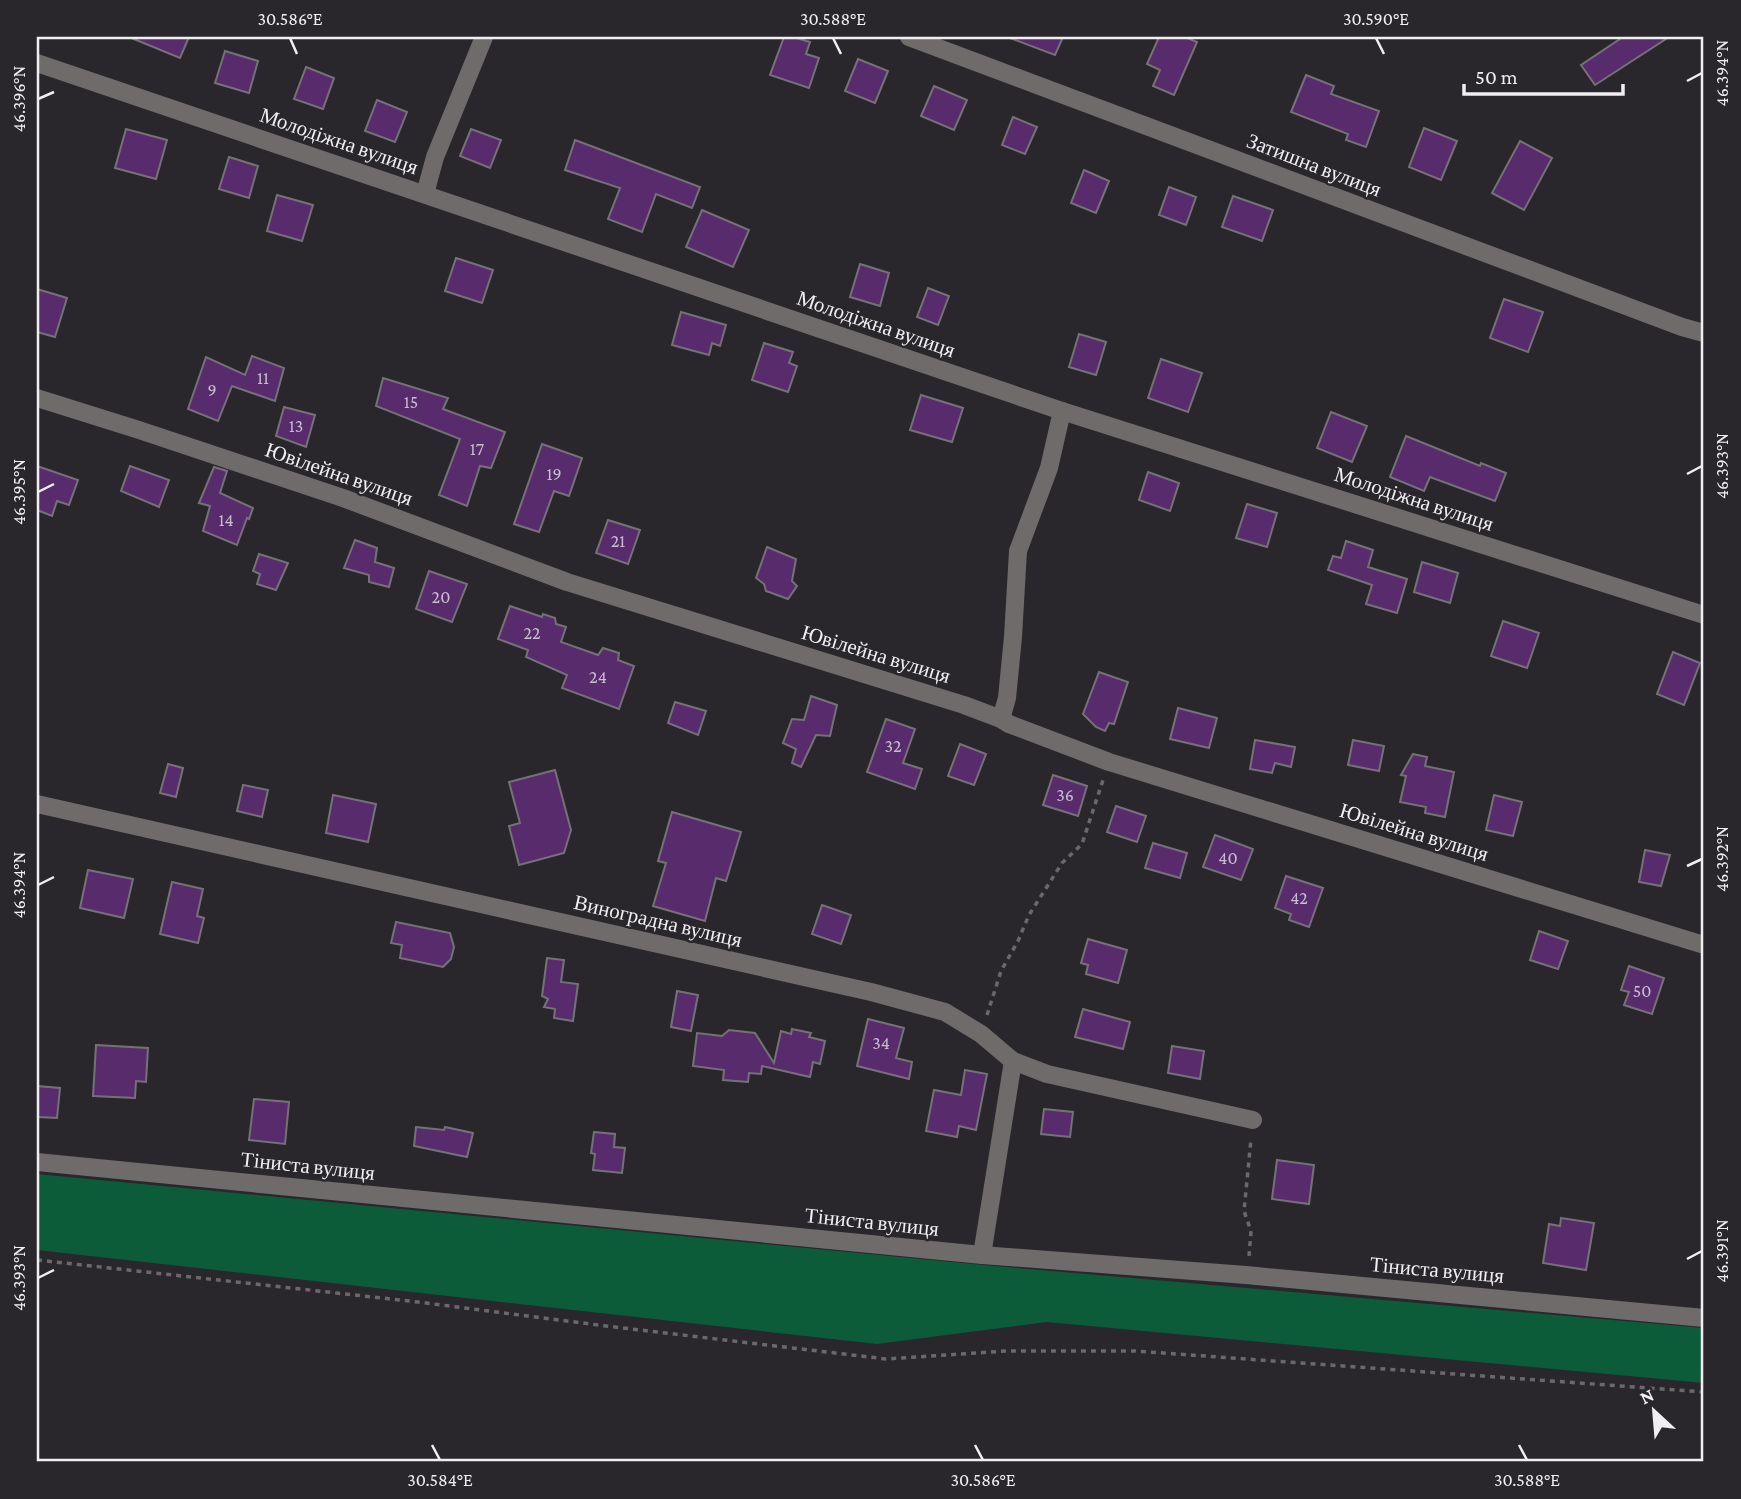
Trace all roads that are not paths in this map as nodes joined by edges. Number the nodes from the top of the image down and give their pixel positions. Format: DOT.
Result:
graph roads {
  1 [pos="484,37"];
  2 [pos="909,37"];
  3 [pos="37,63"];
  4 [pos="425,194"];
  5 [pos="1704,333"];
  6 [pos="37,398"];
  7 [pos="1062,411"];
  8 [pos="1704,615"];
  9 [pos="1001,719"];
  10 [pos="37,804"];
  11 [pos="1704,945"];
  12 [pos="1013,1061"];
  13 [pos="1253,1121"];
  14 [pos="37,1162"];
  15 [pos="982,1255"];
  16 [pos="1704,1318"];
  1 -- 4 [label="street"];
  2 -- 5 [label="street, Затишна вулиця"];
  3 -- 4 [label="street, Молодіжна вулиця"];
  4 -- 7 [label="street, Молодіжна вулиця"];
  6 -- 9 [label="street, Ювілейна вулиця"];
  7 -- 8 [label="street, Молодіжна вулиця"];
  7 -- 9 [label="street"];
  9 -- 11 [label="street, Ювілейна вулиця"];
  10 -- 12 [label="street, Виноградна вулиця"];
  12 -- 13 [label="street, Виноградна вулиця"];
  12 -- 15 [label="street"];
  14 -- 15 [label="street, Тіниста вулиця"];
  15 -- 16 [label="street, Тіниста вулиця"];
}
